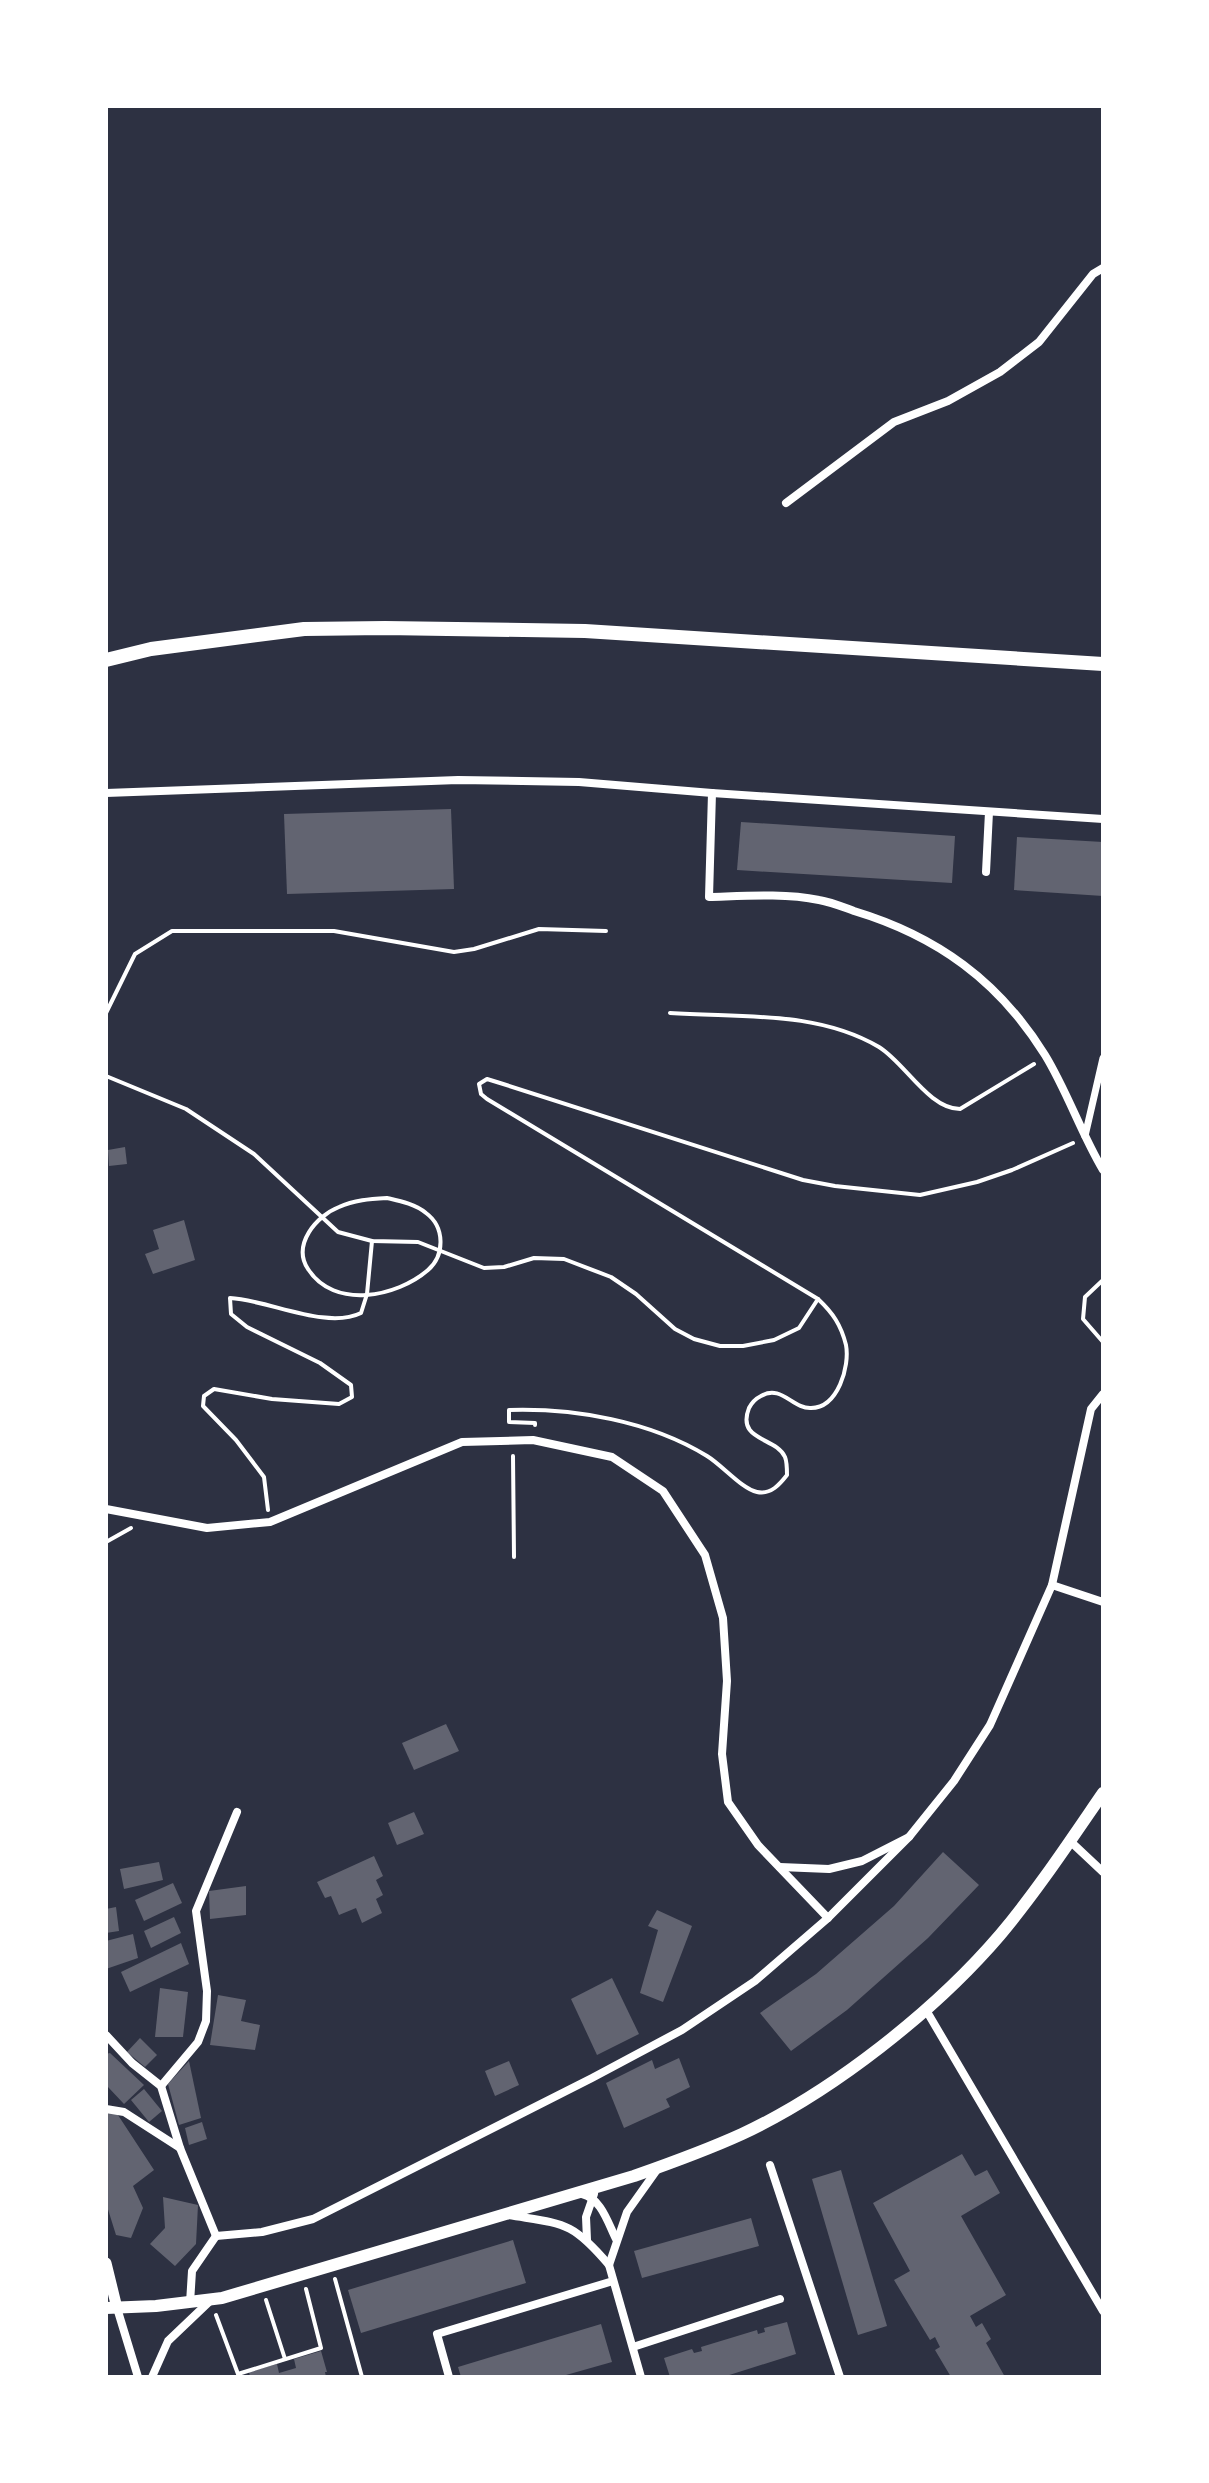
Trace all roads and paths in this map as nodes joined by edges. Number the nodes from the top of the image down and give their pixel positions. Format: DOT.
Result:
graph roads {
  1 [pos="1103,268"];
  2 [pos="786,503"];
  3 [pos="106,660"];
  4 [pos="1103,664"];
  5 [pos="106,793"];
  6 [pos="712,793"];
  7 [pos="989,812"];
  8 [pos="1103,819"];
  9 [pos="986,872"];
  10 [pos="606,931"];
  11 [pos="106,1013"];
  12 [pos="670,1013"];
  13 [pos="1046,1057"];
  14 [pos="1103,1058"];
  15 [pos="106,1076"];
  16 [pos="1084,1138"];
  17 [pos="1103,1170"];
  18 [pos="321,1218"];
  19 [pos="372,1241"];
  20 [pos="440,1252"];
  21 [pos="1103,1280"];
  22 [pos="366,1295"];
  23 [pos="818,1299"];
  24 [pos="1103,1342"];
  25 [pos="1103,1394"];
  26 [pos="533,1440"];
  27 [pos="106,1509"];
  28 [pos="270,1522"];
  29 [pos="514,1557"];
  30 [pos="1052,1585"];
  31 [pos="1103,1602"];
  32 [pos="1103,1793"];
  33 [pos="237,1812"];
  34 [pos="909,1837"];
  35 [pos="1070,1841"];
  36 [pos="780,1867"];
  37 [pos="1103,1872"];
  38 [pos="828,1918"];
  39 [pos="926,2010"];
  40 [pos="106,2035"];
  41 [pos="161,2086"];
  42 [pos="106,2109"];
  43 [pos="180,2148"];
  44 [pos="770,2165"];
  45 [pos="660,2167"];
  46 [pos="595,2192"];
  47 [pos="508,2215"];
  48 [pos="216,2236"];
  49 [pos="616,2239"];
  50 [pos="587,2240"];
  51 [pos="106,2263"];
  52 [pos="609,2265"];
  53 [pos="332,2266"];
  54 [pos="303,2275"];
  55 [pos="613,2281"];
  56 [pos="262,2287"];
  57 [pos="780,2299"];
  58 [pos="211,2300"];
  59 [pos="190,2303"];
  60 [pos="112,2308"];
  61 [pos="1103,2311"];
  62 [pos="633,2347"];
  63 [pos="285,2359"];
  64 [pos="138,2377"];
  65 [pos="152,2377"];
  66 [pos="362,2377"];
  67 [pos="449,2377"];
  68 [pos="641,2377"];
  69 [pos="840,2377"];
  1 -- 2 [label="street"];
  3 -- 4 [label="highway"];
  5 -- 6 [label="street"];
  6 -- 7 [label="street"];
  6 -- 13 [label="street"];
  7 -- 8 [label="street"];
  7 -- 9 [label="street"];
  10 -- 11 [label="path"];
  12 -- 13 [label="path"];
  13 -- 16 [label="street"];
  14 -- 16 [label="street"];
  15 -- 18 [label="path"];
  16 -- 17 [label="street"];
  16 -- 23 [label="path"];
  18 -- 19 [label="path"];
  18 -- 20 [label="path"];
  18 -- 22 [label="path"];
  19 -- 20 [label="path"];
  19 -- 22 [label="path"];
  20 -- 22 [label="path"];
  20 -- 23 [label="path"];
  21 -- 24 [label="path"];
  22 -- 28 [label="path"];
  23 -- 26 [label="path"];
  25 -- 30 [label="street"];
  26 -- 28 [label="street"];
  26 -- 29 [label="path"];
  26 -- 36 [label="street"];
  27 -- 28 [label="street"];
  30 -- 31 [label="street"];
  30 -- 34 [label="street"];
  32 -- 35 [label="main road"];
  33 -- 41 [label="street"];
  34 -- 36 [label="street"];
  34 -- 38 [label="street"];
  35 -- 37 [label="street"];
  35 -- 39 [label="main road"];
  36 -- 38 [label="street"];
  38 -- 48 [label="street"];
  39 -- 45 [label="main road"];
  39 -- 61 [label="street"];
  40 -- 41 [label="street"];
  41 -- 43 [label="street"];
  42 -- 43 [label="street"];
  43 -- 48 [label="street"];
  44 -- 69 [label="street"];
  45 -- 46 [label="main road"];
  45 -- 49 [label="street"];
  46 -- 47 [label="main road"];
  46 -- 49 [label="street"];
  46 -- 50 [label="street"];
  47 -- 50 [label="street"];
  47 -- 53 [label="main road"];
  48 -- 59 [label="street"];
  49 -- 52 [label="street"];
  50 -- 52 [label="street"];
  51 -- 60 [label="street"];
  52 -- 55 [label="street"];
  53 -- 54 [label="main road"];
  53 -- 66 [label="path"];
  54 -- 56 [label="main road"];
  54 -- 63 [label="path"];
  55 -- 62 [label="street"];
  55 -- 67 [label="street"];
  56 -- 58 [label="main road"];
  56 -- 63 [label="path"];
  57 -- 62 [label="street"];
  58 -- 59 [label="main road"];
  58 -- 63 [label="path"];
  58 -- 65 [label="street"];
  59 -- 60 [label="main road"];
  60 -- 64 [label="street"];
  62 -- 68 [label="street"];
}
